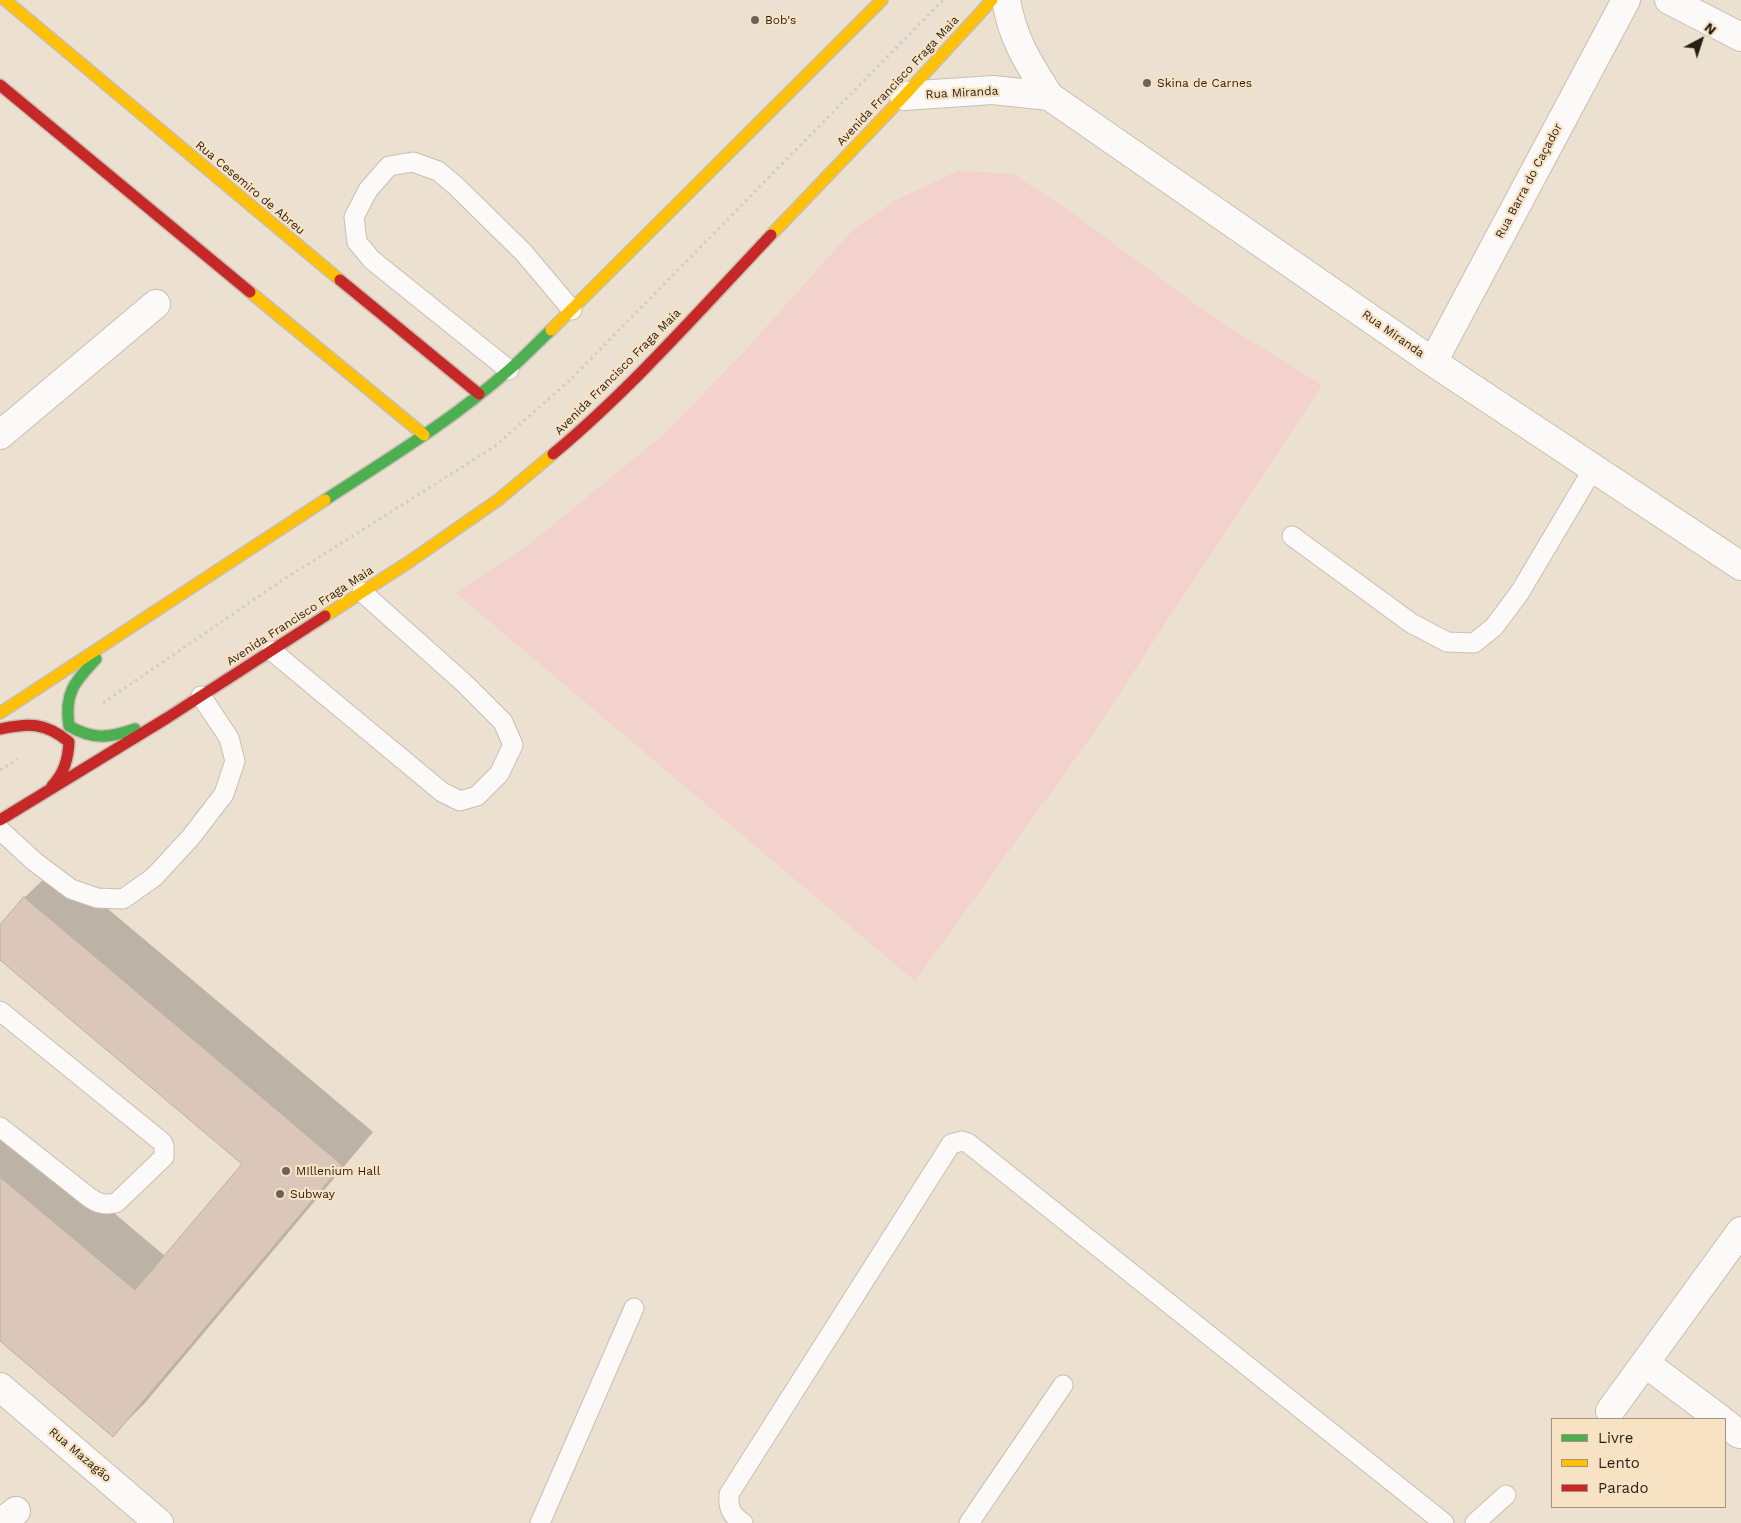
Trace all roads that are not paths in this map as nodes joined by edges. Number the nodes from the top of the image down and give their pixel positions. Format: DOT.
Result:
graph roads {
  1 [pos="5,0"];
  2 [pos="882,0"];
  3 [pos="992,0"];
  4 [pos="1006,0"];
  5 [pos="1626,0"];
  6 [pos="1669,0"];
  7 [pos="1741,37"];
  8 [pos="0,85"];
  9 [pos="904,96"];
  10 [pos="1049,96"];
  11 [pos="156,304"];
  12 [pos="572,310"];
  13 [pos="1433,362"];
  14 [pos="509,370"];
  15 [pos="480,394"];
  16 [pos="0,435"];
  17 [pos="424,435"];
  18 [pos="1593,469"];
  19 [pos="1292,536"];
  20 [pos="1741,566"];
  21 [pos="362,592"];
  22 [pos="120,634"];
  23 [pos="272,651"];
  24 [pos="201,696"];
  25 [pos="0,713"];
  26 [pos="167,718"];
  27 [pos="0,729"];
  28 [pos="43,794"];
  29 [pos="0,820"];
  30 [pos="0,830"];
  31 [pos="0,1011"];
  32 [pos="0,1127"];
  33 [pos="1741,1231"];
  34 [pos="634,1308"];
  35 [pos="1645,1363"];
  36 [pos="1062,1385"];
  37 [pos="0,1387"];
  38 [pos="1610,1412"];
  39 [pos="1719,1418"];
  40 [pos="1506,1495"];
  41 [pos="159,1523"];
  42 [pos="540,1523"];
  43 [pos="743,1523"];
  44 [pos="969,1523"];
  45 [pos="1444,1523"];
  46 [pos="1475,1523"];
  1 -- 15 [label="main road, Rua Cesemiro de Abreu"];
  2 -- 12 [label="main road"];
  3 -- 9 [label="main road, Avenida Francisco Fraga Maia"];
  4 -- 10 [label="street, Rua Miranda"];
  5 -- 13 [label="street, Rua Barra do Caçador"];
  6 -- 7 [label="street"];
  8 -- 17 [label="main road"];
  9 -- 10 [label="street, Rua Miranda"];
  9 -- 21 [label="main road, Avenida Francisco Fraga Maia"];
  10 -- 13 [label="street, Rua Miranda"];
  11 -- 16 [label="street"];
  12 -- 14 [label="main road"];
  12 -- 14 [label="lane"];
  13 -- 18 [label="street, Rua Miranda"];
  14 -- 15 [label="main road"];
  15 -- 17 [label="main road"];
  17 -- 22 [label="main road"];
  18 -- 19 [label="lane"];
  18 -- 20 [label="street, Rua Miranda"];
  21 -- 23 [label="main road, Avenida Francisco Fraga Maia"];
  21 -- 23 [label="lane"];
  22 -- 25 [label="main road"];
  22 -- 26 [label="main road"];
  23 -- 24 [label="main road, Avenida Francisco Fraga Maia"];
  24 -- 26 [label="main road, Avenida Francisco Fraga Maia"];
  24 -- 30 [label="lane"];
  26 -- 28 [label="main road, Avenida Francisco Fraga Maia"];
  27 -- 28 [label="main road"];
  28 -- 29 [label="main road, Avenida Francisco Fraga Maia"];
  31 -- 32 [label="lane"];
  33 -- 35 [label="street"];
  34 -- 42 [label="lane"];
  35 -- 38 [label="street"];
  35 -- 39 [label="street"];
  36 -- 44 [label="lane"];
  37 -- 41 [label="street, Rua Mazagão"];
  40 -- 46 [label="lane"];
  43 -- 45 [label="lane"];
}
